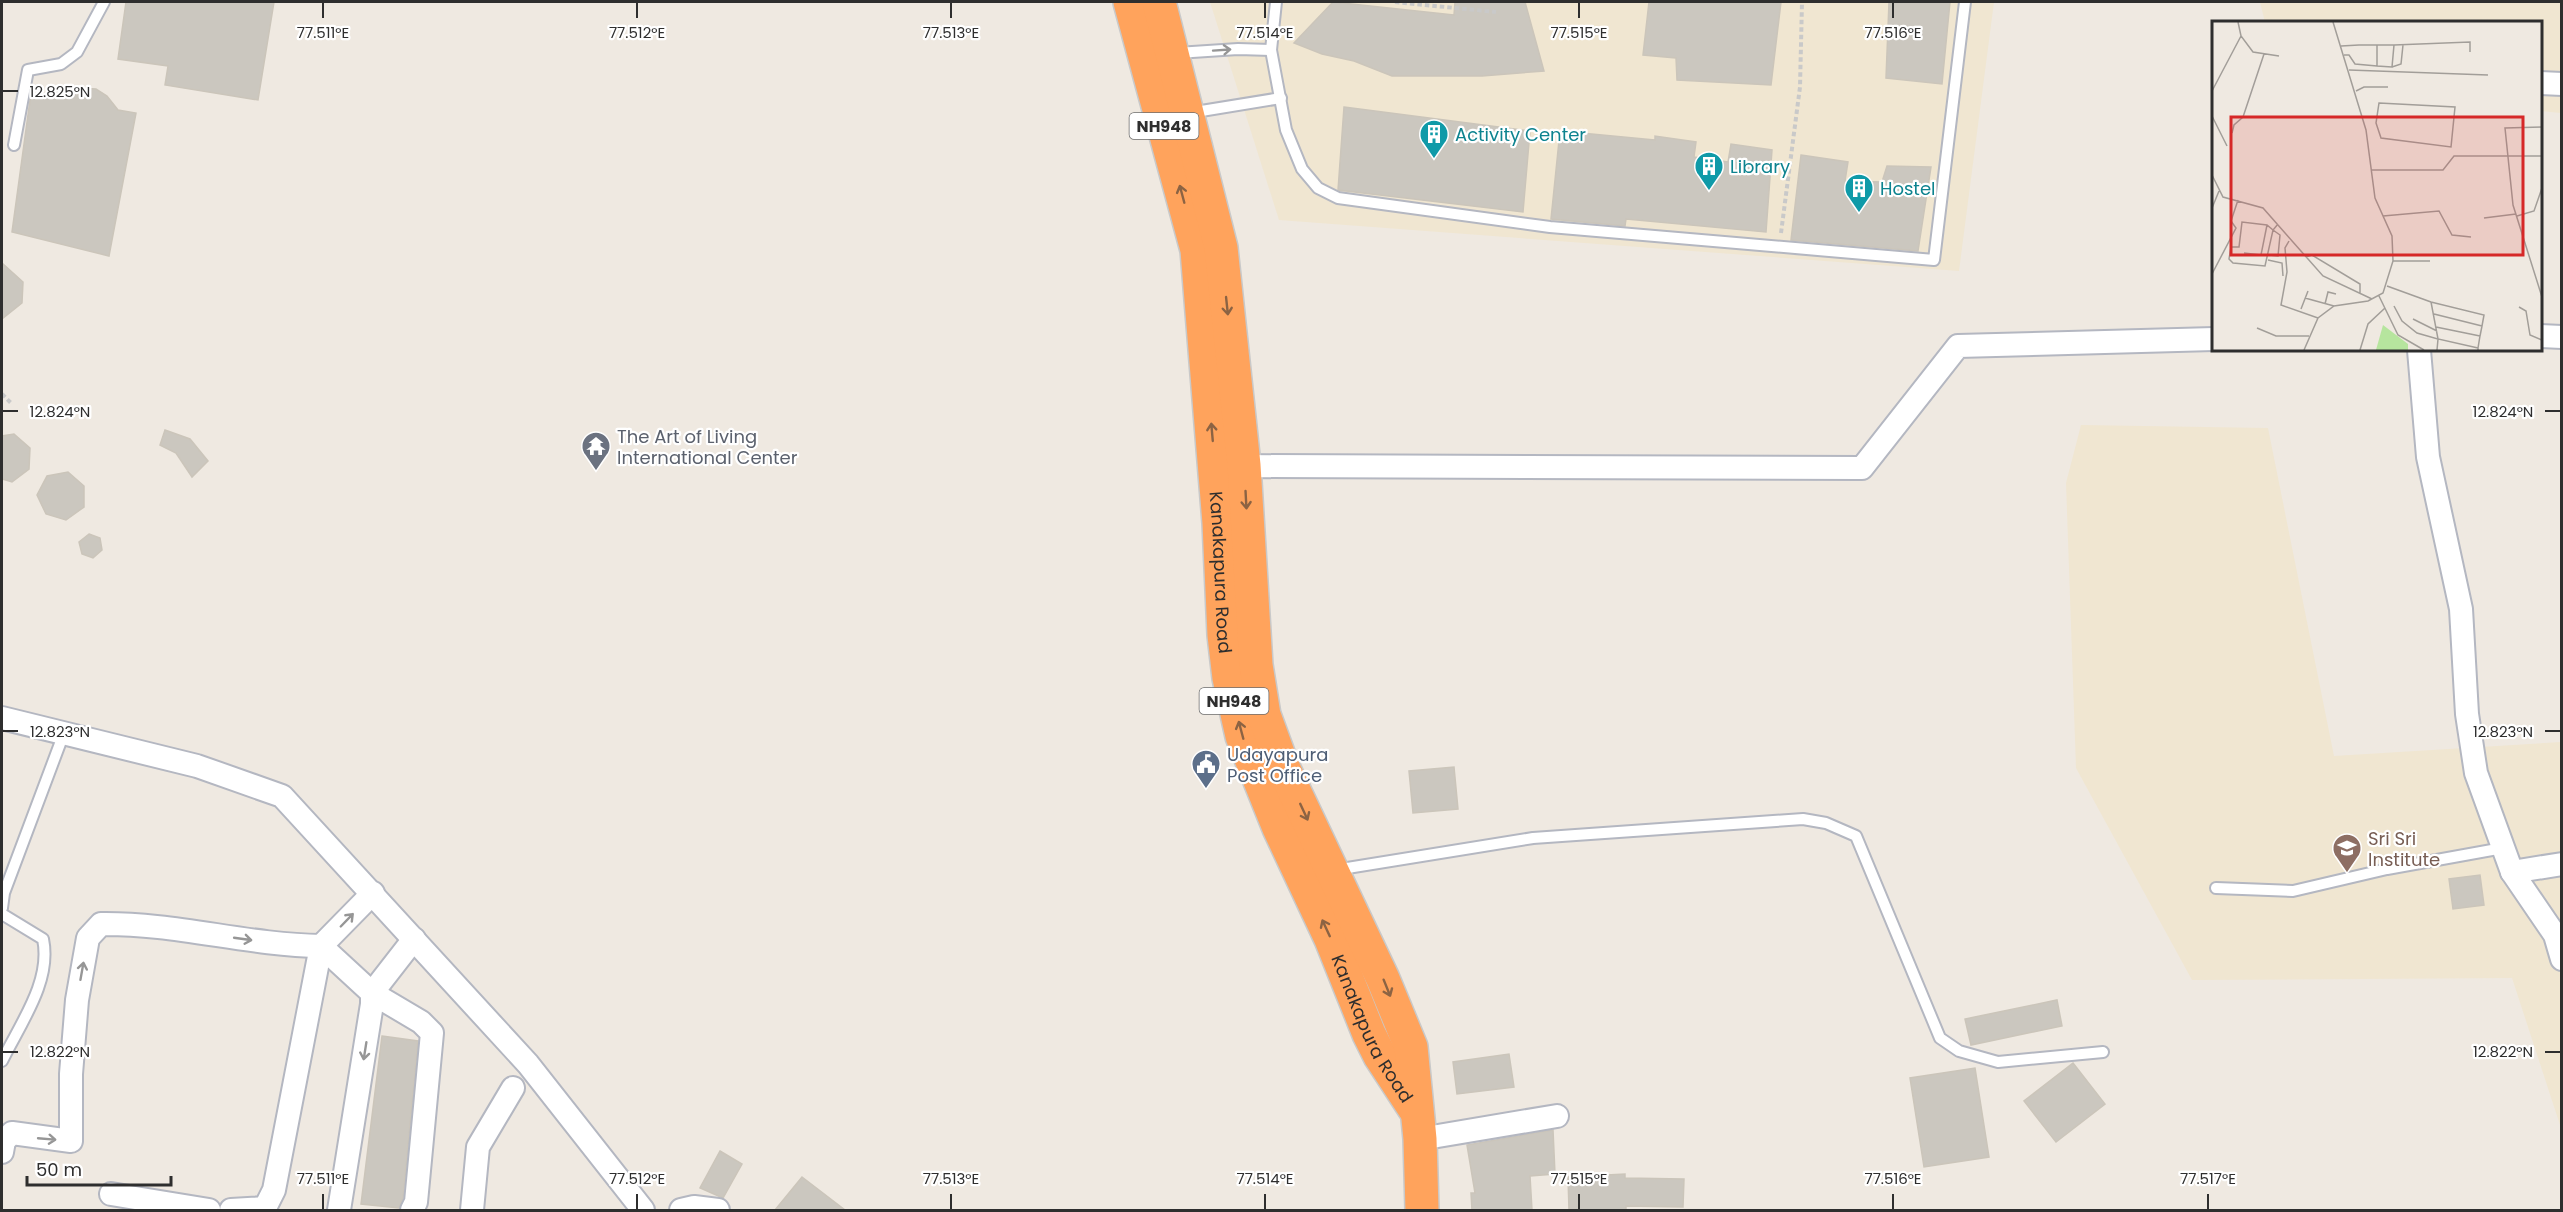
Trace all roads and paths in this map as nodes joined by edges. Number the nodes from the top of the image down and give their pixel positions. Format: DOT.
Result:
graph roads {
  1 [pos="104,2"];
  2 [pos="1130,2"];
  3 [pos="1159,2"];
  4 [pos="1276,2"];
  5 [pos="1395,2"];
  6 [pos="1802,2"];
  7 [pos="1965,2"];
  8 [pos="1496,12"];
  9 [pos="1271,50"];
  10 [pos="1174,54"];
  11 [pos="2542,83"];
  12 [pos="2562,84"];
  13 [pos="1281,98"];
  14 [pos="1189,113"];
  15 [pos="14,146"];
  16 [pos="1779,247"];
  17 [pos="2542,336"];
  18 [pos="2562,337"];
  19 [pos="2212,339"];
  20 [pos="2419,351"];
  21 [pos="2,394"];
  22 [pos="11,403"];
  23 [pos="1230,466"];
  24 [pos="2,718"];
  25 [pos="64,733"];
  26 [pos="1271,772"];
  27 [pos="2503,848"];
  28 [pos="2562,864"];
  29 [pos="1331,871"];
  30 [pos="2512,872"];
  31 [pos="2216,888"];
  32 [pos="373,893"];
  33 [pos="2,908"];
  34 [pos="2,914"];
  35 [pos="414,939"];
  36 [pos="321,946"];
  37 [pos="2562,959"];
  38 [pos="372,993"];
  39 [pos="2103,1052"];
  40 [pos="2,1060"];
  41 [pos="513,1088"];
  42 [pos="1557,1116"];
  43 [pos="1418,1125"];
  44 [pos="2,1152"];
  45 [pos="111,1194"];
  46 [pos="209,1210"];
  47 [pos="231,1210"];
  48 [pos="339,1210"];
  49 [pos="412,1210"];
  50 [pos="472,1210"];
  51 [pos="643,1210"];
  52 [pos="681,1210"];
  53 [pos="718,1210"];
  54 [pos="1422,1210"];
  1 -- 15 [label="lane"];
  23 -- 2 [label="highway, Kanakapura Road / NH948, one-way"];
  3 -- 10 [label="highway, Kanakapura Road / NH948"];
  4 -- 9 [label="lane"];
  5 -- 8 [label="path"];
  6 -- 16 [label="path"];
  7 -- 16 [label="lane"];
  10 -- 9 [label="lane, one-way"];
  9 -- 13 [label="lane"];
  10 -- 14 [label="highway, Kanakapura Road / NH948"];
  11 -- 12 [label="street"];
  13 -- 14 [label="lane"];
  13 -- 16 [label="lane"];
  14 -- 23 [label="highway, Kanakapura Road / NH948, one-way"];
  17 -- 18 [label="street"];
  19 -- 23 [label="street"];
  20 -- 27 [label="street"];
  21 -- 22 [label="path"];
  23 -- 26 [label="highway, Kanakapura Road / NH948"];
  24 -- 25 [label="street"];
  25 -- 32 [label="street"];
  25 -- 33 [label="lane"];
  26 -- 29 [label="highway, Kanakapura Road / NH948, one-way"];
  43 -- 26 [label="highway, Kanakapura Road / NH948, one-way"];
  27 -- 30 [label="street"];
  27 -- 31 [label="lane"];
  28 -- 30 [label="street"];
  29 -- 39 [label="lane"];
  29 -- 43 [label="highway, Kanakapura Road / NH948, one-way"];
  30 -- 37 [label="street"];
  32 -- 35 [label="street"];
  36 -- 32 [label="street, one-way"];
  34 -- 40 [label="lane"];
  35 -- 38 [label="street"];
  35 -- 51 [label="street"];
  36 -- 38 [label="street"];
  44 -- 36 [label="street, one-way"];
  36 -- 47 [label="street"];
  38 -- 48 [label="street, one-way"];
  38 -- 49 [label="street"];
  41 -- 50 [label="street"];
  42 -- 43 [label="street"];
  43 -- 54 [label="highway, Kanakapura Road / NH948"];
  45 -- 46 [label="street"];
  52 -- 53 [label="street"];
}
